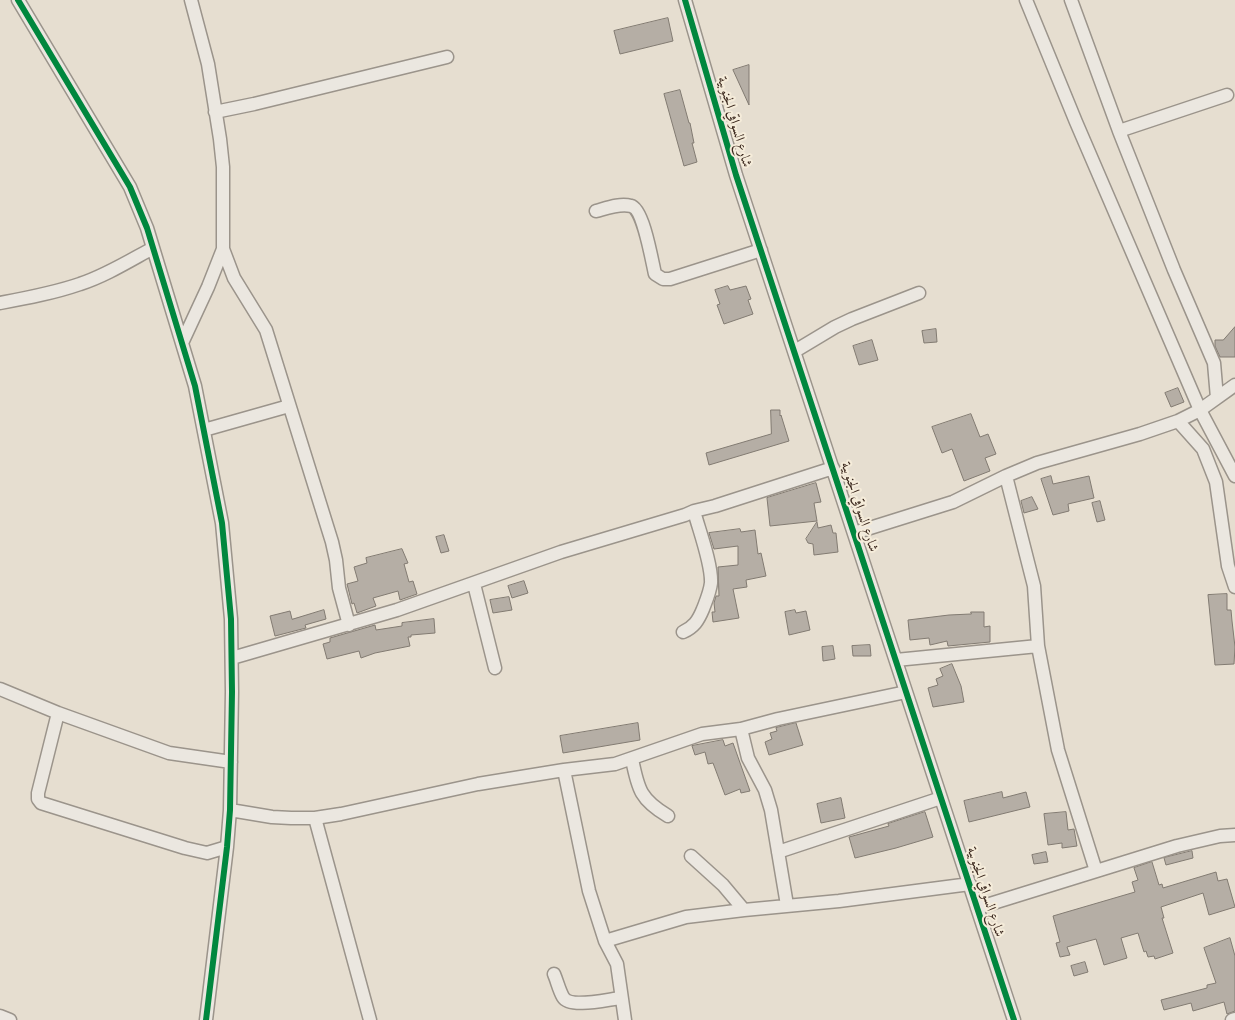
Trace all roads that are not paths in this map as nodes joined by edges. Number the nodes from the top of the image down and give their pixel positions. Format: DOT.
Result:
graph roads {
  1 [pos="18,0"];
  2 [pos="191,0"];
  3 [pos="685,0"];
  4 [pos="1026,0"];
  5 [pos="1071,0"];
  6 [pos="447,57"];
  7 [pos="1227,95"];
  8 [pos="215,112"];
  9 [pos="1119,131"];
  10 [pos="596,211"];
  11 [pos="153,248"];
  12 [pos="224,249"];
  13 [pos="761,250"];
  14 [pos="919,293"];
  15 [pos="0,303"];
  16 [pos="182,342"];
  17 [pos="794,351"];
  18 [pos="1235,385"];
  19 [pos="1218,398"];
  20 [pos="289,406"];
  21 [pos="1200,410"];
  22 [pos="1178,421"];
  23 [pos="204,430"];
  24 [pos="833,468"];
  25 [pos="1006,476"];
  26 [pos="1235,476"];
  27 [pos="694,511"];
  28 [pos="854,532"];
  29 [pos="474,584"];
  30 [pos="1235,587"];
  31 [pos="349,625"];
  32 [pos="683,632"];
  33 [pos="1038,646"];
  34 [pos="232,658"];
  35 [pos="896,660"];
  36 [pos="495,668"];
  37 [pos="0,689"];
  38 [pos="906,692"];
  39 [pos="58,713"];
  40 [pos="741,729"];
  41 [pos="632,760"];
  42 [pos="231,762"];
  43 [pos="564,770"];
  44 [pos="941,798"];
  45 [pos="230,810"];
  46 [pos="668,816"];
  47 [pos="316,818"];
  48 [pos="1235,835"];
  49 [pos="227,847"];
  50 [pos="778,852"];
  51 [pos="691,856"];
  52 [pos="1096,871"];
  53 [pos="970,884"];
  54 [pos="787,905"];
  55 [pos="978,908"];
  56 [pos="744,910"];
  57 [pos="606,941"];
  58 [pos="554,974"];
  59 [pos="621,998"];
  60 [pos="0,1016"];
  61 [pos="10,1020"];
  62 [pos="206,1020"];
  63 [pos="370,1020"];
  64 [pos="625,1020"];
  65 [pos="1014,1020"];
  1 -- 11 [label="street"];
  2 -- 8 [label="street"];
  3 -- 13 [label="street, شارع السواقي الجنوبية"];
  4 -- 21 [label="street"];
  5 -- 9 [label="street"];
  6 -- 8 [label="street"];
  7 -- 9 [label="street"];
  8 -- 12 [label="street"];
  9 -- 19 [label="street"];
  10 -- 13 [label="street"];
  11 -- 15 [label="street"];
  11 -- 16 [label="street"];
  12 -- 16 [label="street"];
  12 -- 20 [label="street"];
  13 -- 17 [label="street, شارع السواقي الجنوبية"];
  14 -- 17 [label="street"];
  16 -- 23 [label="street"];
  17 -- 24 [label="street, شارع السواقي الجنوبية"];
  18 -- 19 [label="street"];
  19 -- 21 [label="street"];
  20 -- 23 [label="street"];
  20 -- 31 [label="street"];
  21 -- 22 [label="street"];
  21 -- 26 [label="street"];
  22 -- 25 [label="street"];
  22 -- 30 [label="street"];
  23 -- 34 [label="street"];
  24 -- 27 [label="street"];
  24 -- 28 [label="street, شارع السواقي الجنوبية"];
  25 -- 28 [label="street"];
  25 -- 33 [label="street"];
  27 -- 29 [label="street"];
  27 -- 32 [label="street"];
  28 -- 35 [label="street, شارع السواقي الجنوبية"];
  29 -- 31 [label="street"];
  29 -- 36 [label="street"];
  31 -- 34 [label="street"];
  33 -- 35 [label="street"];
  33 -- 52 [label="street"];
  34 -- 42 [label="street"];
  35 -- 38 [label="street, شارع السواقي الجنوبية"];
  37 -- 39 [label="street"];
  38 -- 40 [label="street"];
  38 -- 44 [label="street, شارع السواقي الجنوبية"];
  39 -- 42 [label="street"];
  39 -- 49 [label="street"];
  40 -- 41 [label="street"];
  40 -- 50 [label="street"];
  41 -- 43 [label="street"];
  41 -- 46 [label="street"];
  42 -- 45 [label="street"];
  43 -- 47 [label="street"];
  43 -- 57 [label="street"];
  44 -- 50 [label="street"];
  44 -- 53 [label="street, شارع السواقي الجنوبية"];
  45 -- 47 [label="street"];
  45 -- 49 [label="street"];
  47 -- 63 [label="street"];
  48 -- 52 [label="street"];
  49 -- 62 [label="street"];
  50 -- 54 [label="street"];
  51 -- 56 [label="street"];
  52 -- 55 [label="street"];
  53 -- 54 [label="street"];
  53 -- 55 [label="street, شارع السواقي الجنوبية"];
  54 -- 56 [label="street"];
  55 -- 65 [label="street, شارع السواقي الجنوبية"];
  56 -- 57 [label="street"];
  57 -- 59 [label="street"];
  58 -- 59 [label="street"];
  59 -- 64 [label="street"];
  60 -- 61 [label="street"];
}
